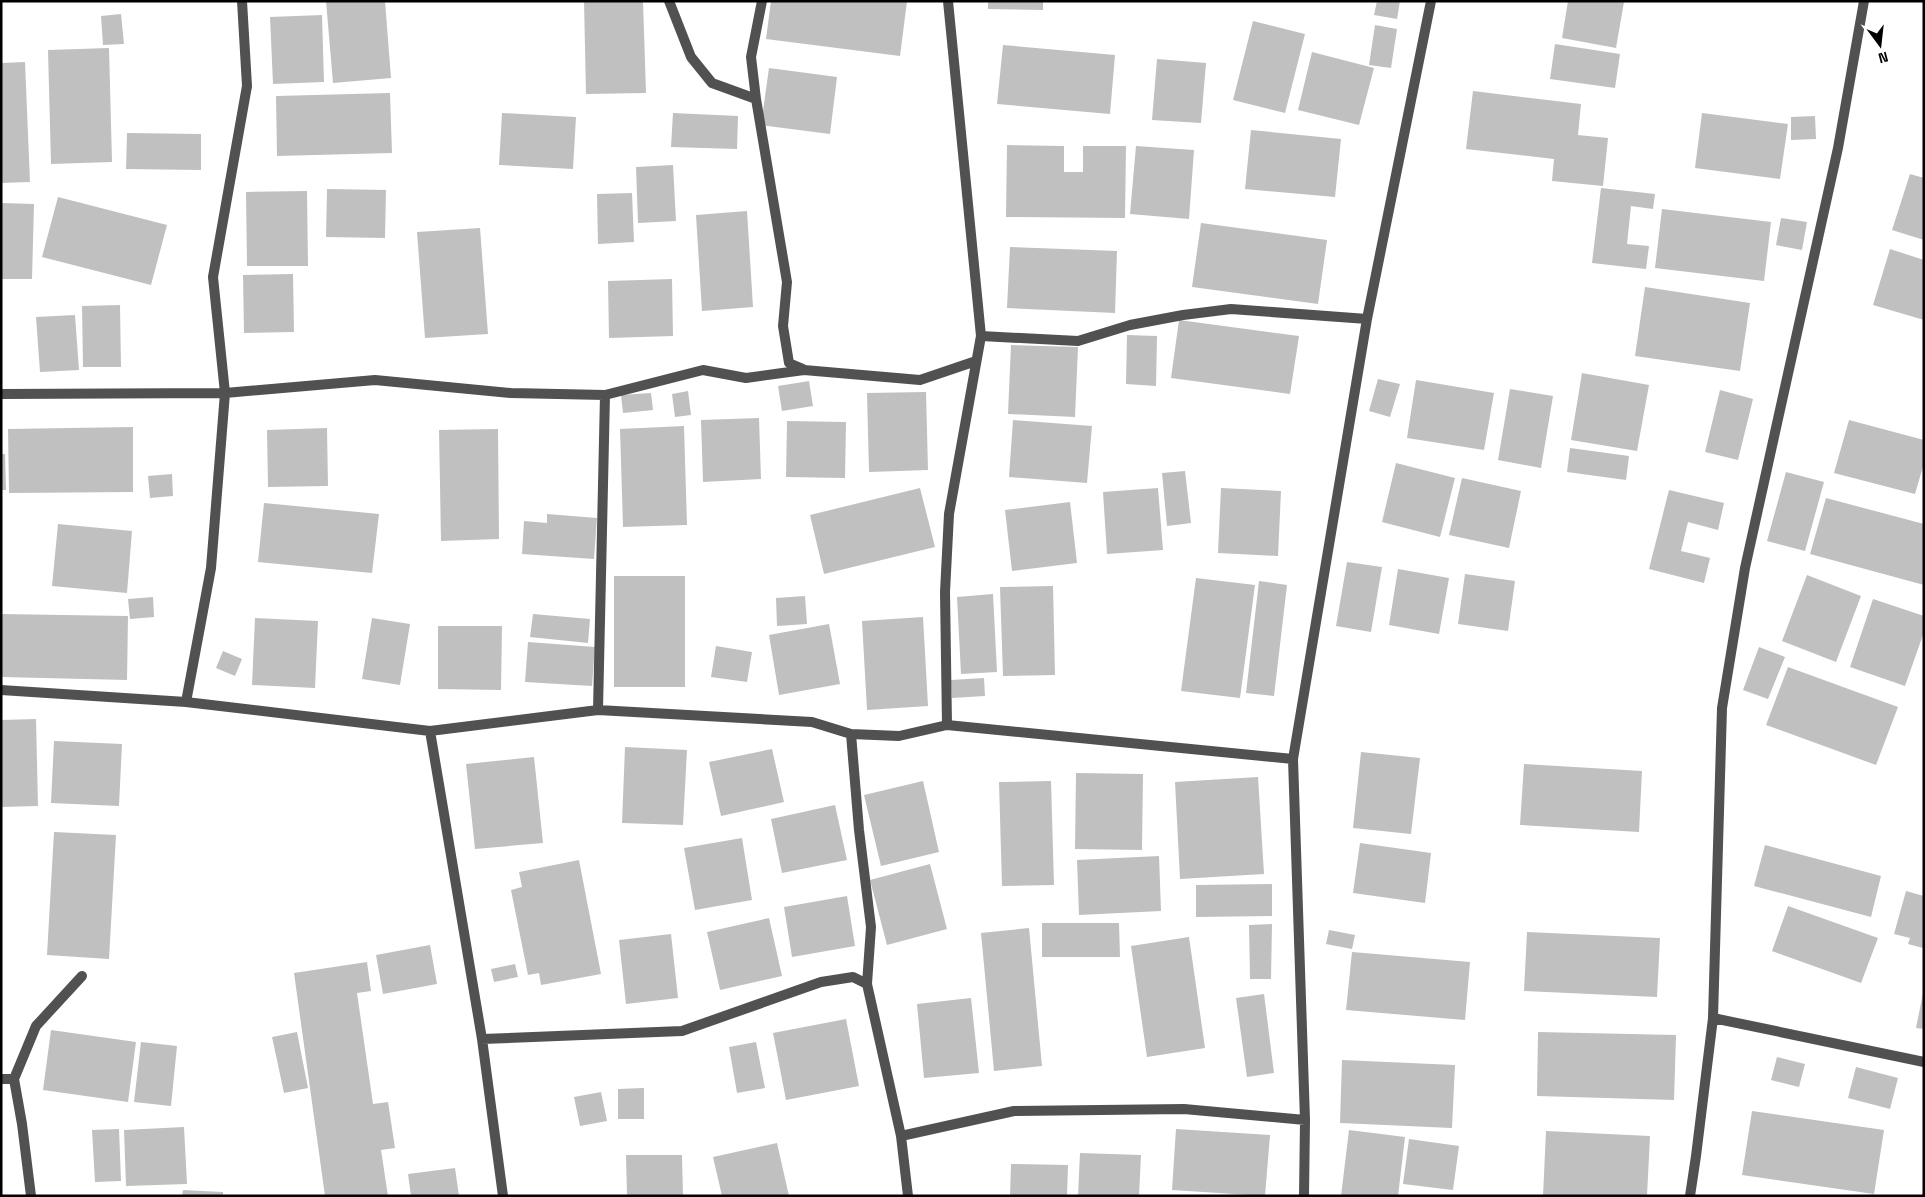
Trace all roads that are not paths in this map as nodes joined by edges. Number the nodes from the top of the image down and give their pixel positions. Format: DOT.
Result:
graph roads {
  1 [pos="242,1"];
  2 [pos="669,1"];
  3 [pos="762,1"];
  4 [pos="948,1"];
  5 [pos="1431,1"];
  6 [pos="1864,1"];
  7 [pos="756,99"];
  8 [pos="1367,318"];
  9 [pos="980,336"];
  10 [pos="976,361"];
  11 [pos="804,370"];
  12 [pos="224,393"];
  13 [pos="1,394"];
  14 [pos="605,395"];
  15 [pos="1,690"];
  16 [pos="186,702"];
  17 [pos="598,710"];
  18 [pos="947,725"];
  19 [pos="430,731"];
  20 [pos="851,734"];
  21 [pos="1293,759"];
  22 [pos="82,976"];
  23 [pos="867,984"];
  24 [pos="1713,1018"];
  25 [pos="482,1039"];
  26 [pos="1924,1062"];
  27 [pos="14,1078"];
  28 [pos="1,1079"];
  29 [pos="1305,1120"];
  30 [pos="901,1136"];
  31 [pos="31,1196"];
  32 [pos="503,1196"];
  33 [pos="908,1196"];
  34 [pos="1304,1196"];
  35 [pos="1690,1196"];
  1 -- 12 [label="street"];
  2 -- 7 [label="street"];
  3 -- 7 [label="street"];
  4 -- 9 [label="street"];
  5 -- 8 [label="street"];
  6 -- 24 [label="street"];
  7 -- 11 [label="street"];
  8 -- 9 [label="street"];
  8 -- 21 [label="street"];
  9 -- 10 [label="street"];
  10 -- 11 [label="street"];
  10 -- 18 [label="street"];
  11 -- 14 [label="street"];
  12 -- 13 [label="street"];
  12 -- 14 [label="street"];
  12 -- 16 [label="street"];
  14 -- 17 [label="street"];
  15 -- 16 [label="street"];
  16 -- 19 [label="street"];
  17 -- 19 [label="street"];
  17 -- 20 [label="street"];
  18 -- 20 [label="street"];
  18 -- 21 [label="street"];
  19 -- 25 [label="street"];
  20 -- 23 [label="street"];
  21 -- 29 [label="street"];
  22 -- 27 [label="street"];
  23 -- 25 [label="street"];
  23 -- 30 [label="street"];
  24 -- 26 [label="street"];
  24 -- 35 [label="street"];
  25 -- 32 [label="street"];
  27 -- 28 [label="street"];
  27 -- 31 [label="street"];
  29 -- 30 [label="street"];
  29 -- 34 [label="street"];
  30 -- 33 [label="street"];
}
